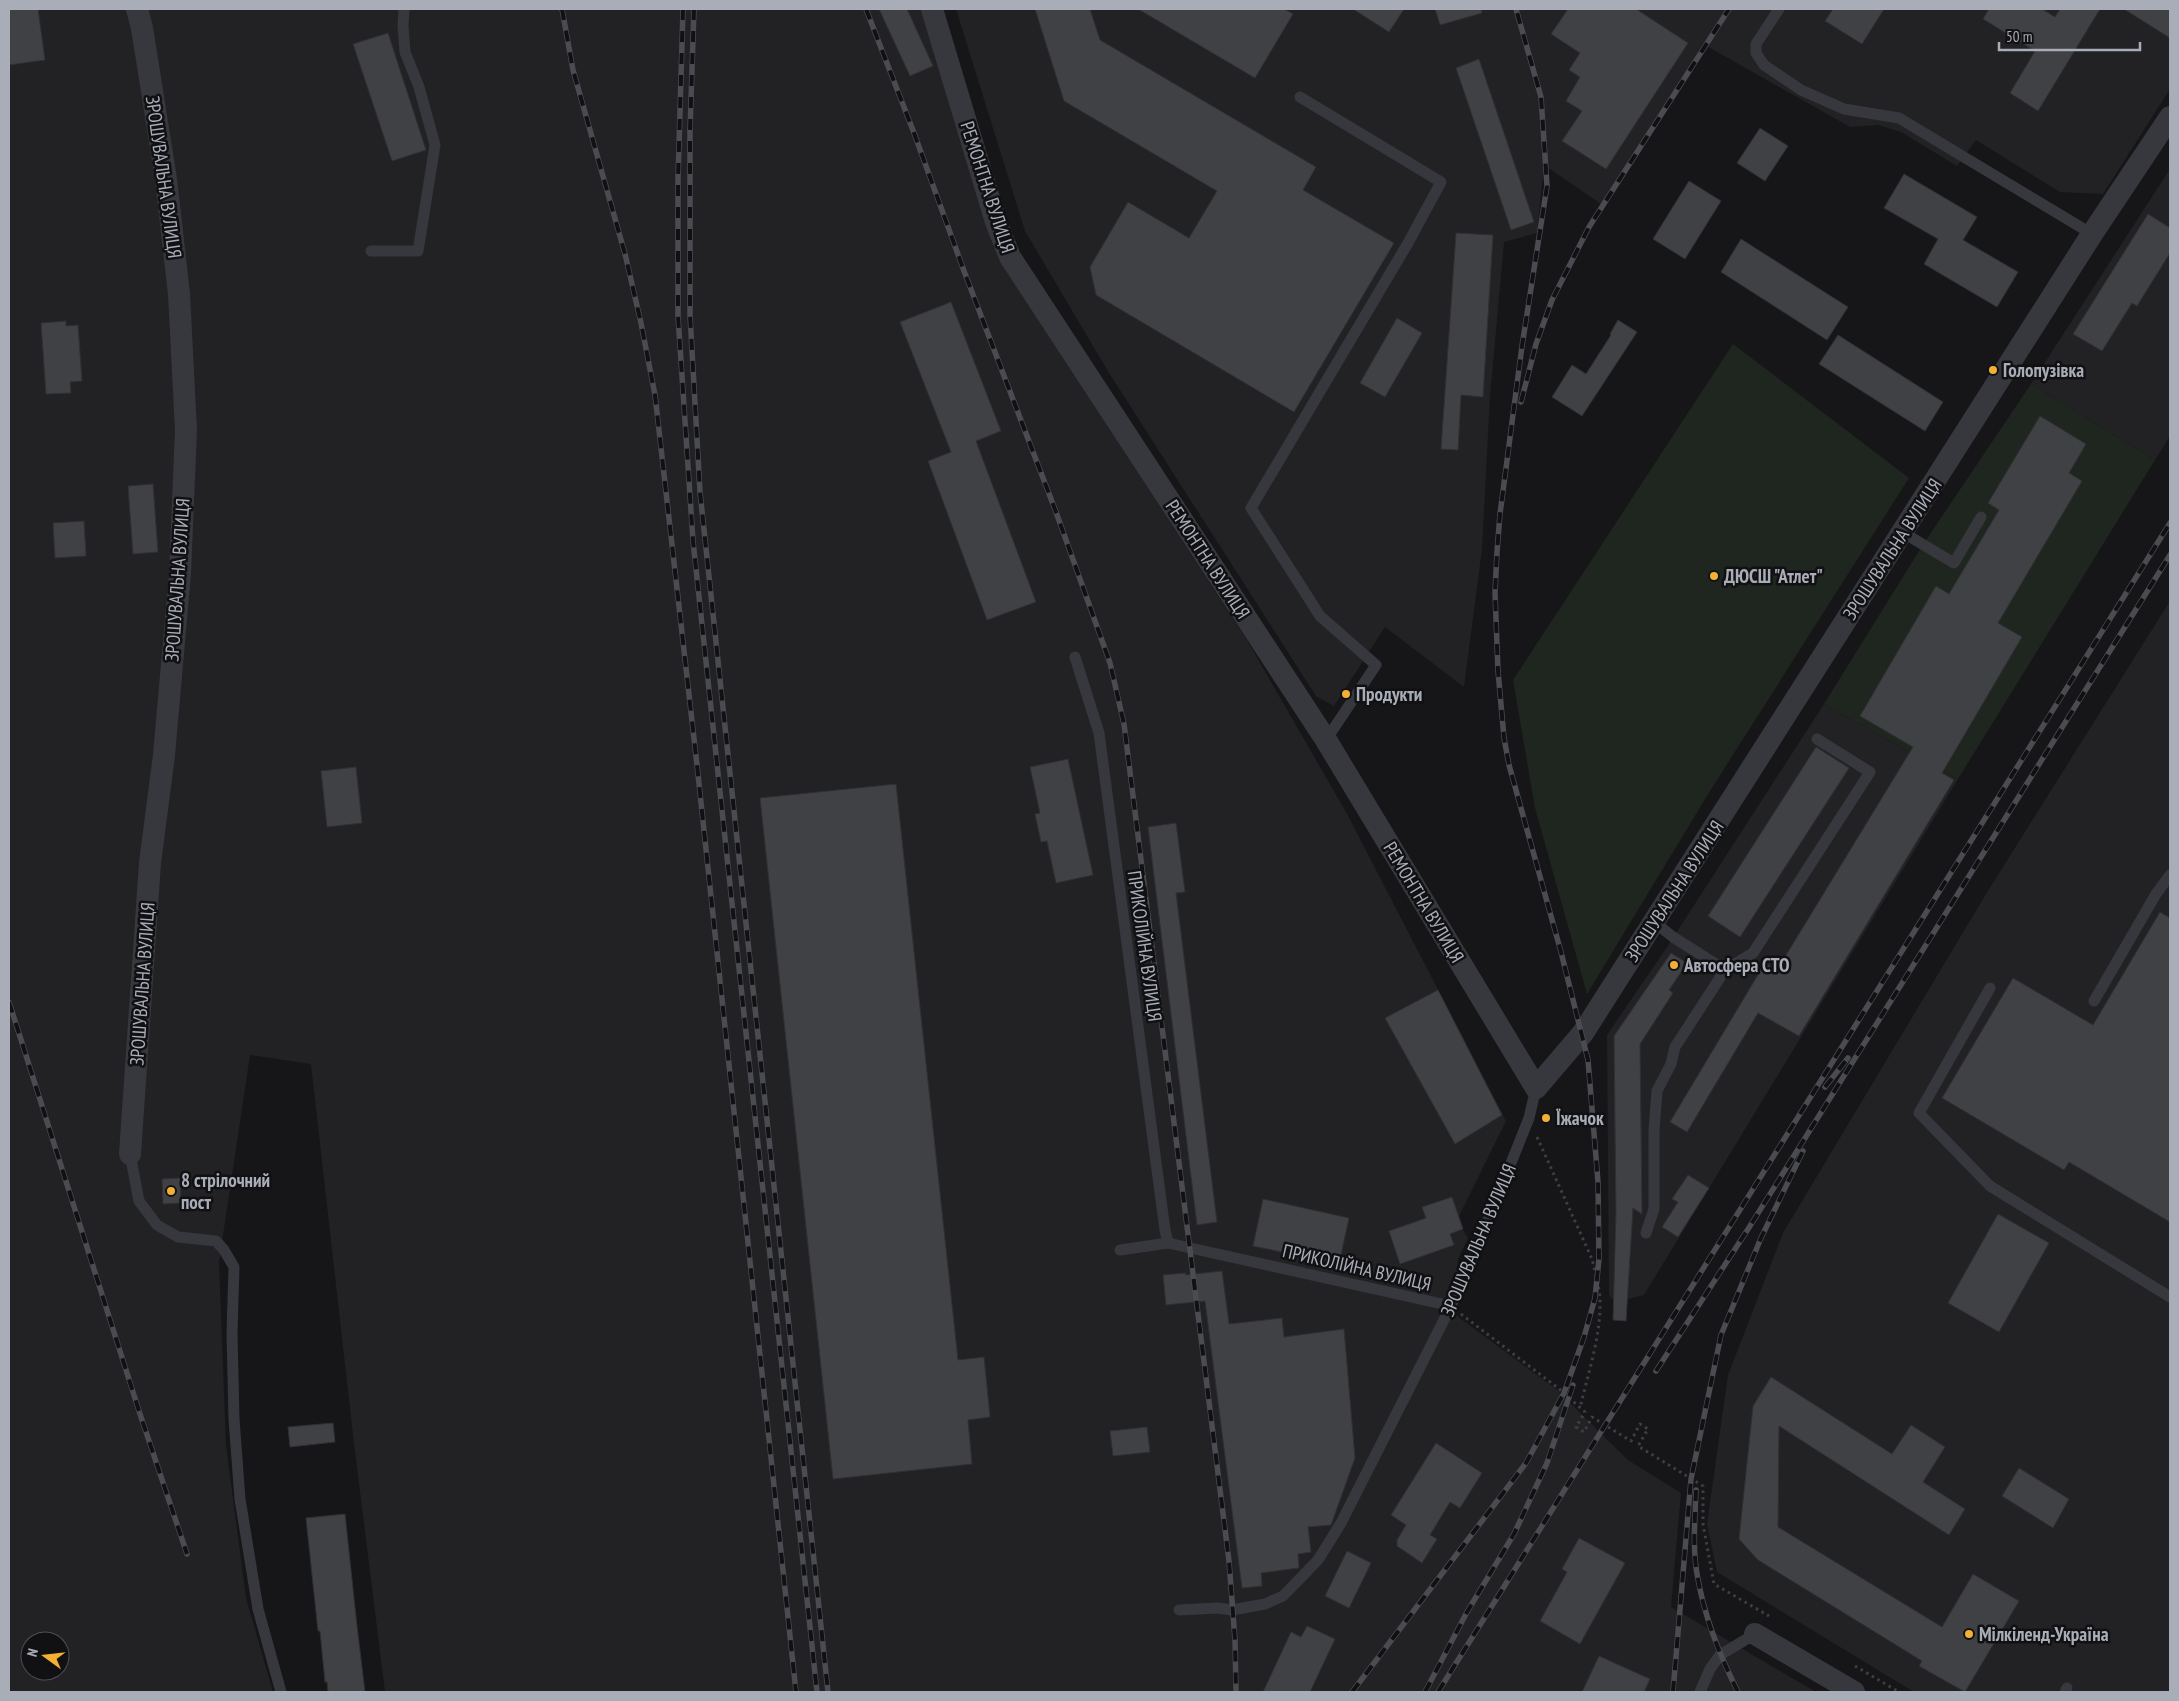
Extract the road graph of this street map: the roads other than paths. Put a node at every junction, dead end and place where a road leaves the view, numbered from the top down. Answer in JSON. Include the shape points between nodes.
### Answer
{"nodes":[{"id":1,"x":136,"y":9,"type":"edge"},
{"id":2,"x":404,"y":9,"type":"edge"},
{"id":3,"x":932,"y":9,"type":"edge"},
{"id":4,"x":1779,"y":9,"type":"edge"},
{"id":5,"x":1300,"y":97,"type":"dead end"},
{"id":6,"x":2170,"y":117,"type":"edge"},
{"id":7,"x":2092,"y":234,"type":"junction"},
{"id":8,"x":372,"y":251,"type":"dead end"},
{"id":9,"x":1981,"y":517,"type":"dead end"},
{"id":10,"x":1902,"y":532,"type":"junction"},
{"id":11,"x":1075,"y":657,"type":"dead end"},
{"id":12,"x":1817,"y":739,"type":"dead end"},
{"id":13,"x":1326,"y":740,"type":"junction"},
{"id":14,"x":2170,"y":876,"type":"edge"},
{"id":15,"x":1654,"y":922,"type":"junction"},
{"id":16,"x":1725,"y":970,"type":"junction"},
{"id":17,"x":1990,"y":988,"type":"dead end"},
{"id":18,"x":2094,"y":1001,"type":"dead end"},
{"id":19,"x":1536,"y":1088,"type":"junction"},
{"id":20,"x":130,"y":1154,"type":"joint"},
{"id":21,"x":1646,"y":1233,"type":"dead end"},
{"id":22,"x":1168,"y":1243,"type":"junction"},
{"id":23,"x":1120,"y":1250,"type":"dead end"},
{"id":24,"x":2170,"y":1297,"type":"edge"},
{"id":25,"x":1451,"y":1306,"type":"junction"},
{"id":26,"x":1179,"y":1610,"type":"dead end"},
{"id":27,"x":1755,"y":1634,"type":"joint"},
{"id":28,"x":280,"y":1692,"type":"edge"},
{"id":29,"x":1700,"y":1692,"type":"edge"},
{"id":30,"x":1854,"y":1692,"type":"edge"}],
"edges":[{"from":1,"to":20,"type":"street","name":"ЗРОШУВАЛЬНА ВУЛИЦЯ","via":[[142,28],[166,179],[179,294],[186,430],[180,574],[164,755],[150,863]]},
{"from":2,"to":8,"type":"lane","via":[[405,52],[431,128],[435,145],[433,166],[418,251]]},
{"from":3,"to":13,"type":"street","name":"РЕМОНТНА ВУЛИЦЯ","via":[[996,222],[1010,257]]},
{"from":4,"to":7,"type":"lane","via":[[1756,44],[1756,53],[1764,65],[1801,90],[1844,109],[1900,118]]},
{"from":5,"to":13,"type":"lane","via":[[1441,182],[1251,508],[1320,616],[1376,665]]},
{"from":6,"to":7,"type":"street","name":"ЗРОШУВАЛЬНА ВУЛИЦЯ"},
{"from":7,"to":10,"type":"street","name":"ЗРОШУВАЛЬНА ВУЛИЦЯ"},
{"from":9,"to":10,"type":"lane","via":[[1954,563]]},
{"from":10,"to":15,"type":"street","name":"ЗРОШУВАЛЬНА ВУЛИЦЯ"},
{"from":11,"to":22,"type":"lane","name":"ПРИКОЛІЙНА ВУЛИЦЯ","via":[[1099,733]]},
{"from":12,"to":16,"type":"lane","via":[[1870,772],[1753,953]]},
{"from":13,"to":19,"type":"street","name":"РЕМОНТНА ВУЛИЦЯ"},
{"from":14,"to":18,"type":"lane","via":[[2156,894]]},
{"from":15,"to":16,"type":"lane"},
{"from":15,"to":19,"type":"street","name":"ЗРОШУВАЛЬНА ВУЛИЦЯ","via":[[1583,1034]]},
{"from":16,"to":21,"type":"lane","via":[[1675,1047],[1671,1064],[1657,1091],[1654,1209]]},
{"from":17,"to":24,"type":"lane","via":[[1919,1113],[1990,1186]]},
{"from":19,"to":25,"type":"lane","name":"ЗРОШУВАЛЬНА ВУЛИЦЯ","via":[[1529,1118]]},
{"from":20,"to":28,"type":"lane","via":[[139,1200],[157,1225],[178,1237],[216,1241],[234,1267],[234,1419],[240,1499],[258,1609]]},
{"from":22,"to":23,"type":"lane","name":"ПРИКОЛІЙНА ВУЛИЦЯ"},
{"from":22,"to":25,"type":"lane","name":"ПРИКОЛІЙНА ВУЛИЦЯ"},
{"from":25,"to":26,"type":"lane","name":"ЗРОШУВАЛЬНА ВУЛИЦЯ","via":[[1341,1524],[1318,1560],[1283,1596],[1265,1604],[1232,1610]]},
{"from":27,"to":29,"type":"lane","via":[[1720,1655],[1710,1668]]},
{"from":27,"to":30,"type":"street"}]}
